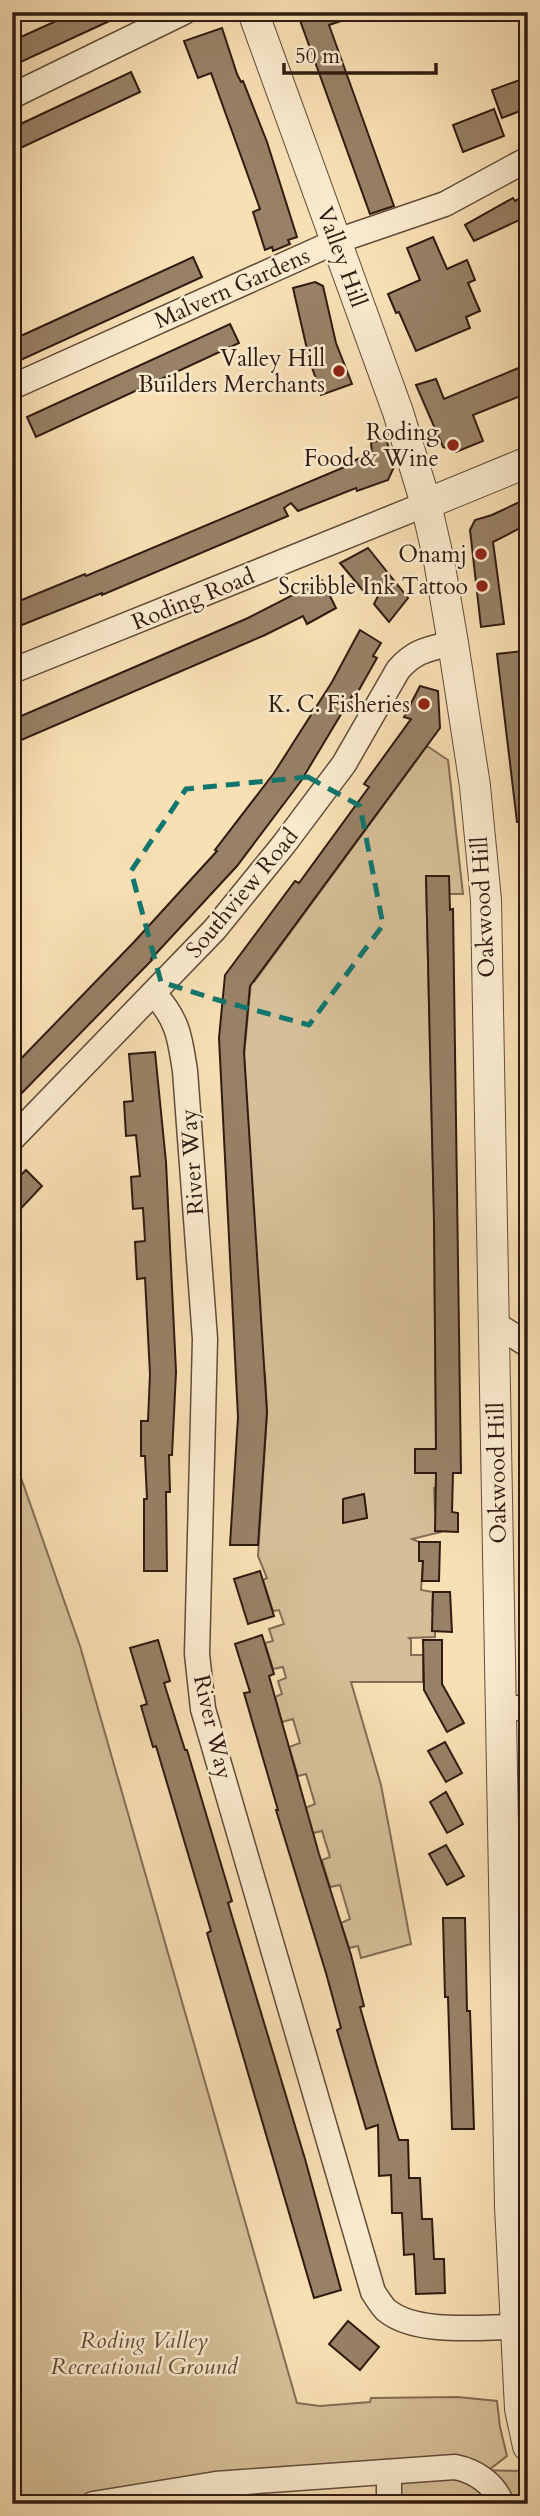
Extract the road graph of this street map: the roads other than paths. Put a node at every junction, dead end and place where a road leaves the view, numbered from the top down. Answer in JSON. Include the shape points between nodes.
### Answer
{"nodes":[{"id":1,"x":184,"y":12,"type":"edge"},
{"id":2,"x":253,"y":12,"type":"edge"},
{"id":3,"x":12,"y":96,"type":"edge"},
{"id":4,"x":528,"y":159,"type":"edge"},
{"id":5,"x":337,"y":241,"type":"junction"},
{"id":6,"x":12,"y":387,"type":"edge"},
{"id":7,"x":528,"y":462,"type":"edge"},
{"id":8,"x":426,"y":504,"type":"junction"},
{"id":9,"x":453,"y":643,"type":"junction"},
{"id":10,"x":12,"y":671,"type":"edge"},
{"id":11,"x":154,"y":994,"type":"junction"},
{"id":12,"x":12,"y":1139,"type":"edge"},
{"id":13,"x":494,"y":1323,"type":"junction"},
{"id":14,"x":528,"y":1345,"type":"edge"},
{"id":15,"x":515,"y":1708,"type":"edge"},
{"id":16,"x":518,"y":2093,"type":"edge"},
{"id":17,"x":516,"y":2327,"type":"junction"},
{"id":18,"x":528,"y":2446,"type":"edge"},
{"id":19,"x":389,"y":2472,"type":"junction"},
{"id":20,"x":104,"y":2503,"type":"edge"},
{"id":21,"x":389,"y":2504,"type":"edge"},
{"id":22,"x":502,"y":2504,"type":"edge"}],
"edges":[{"from":1,"to":3,"type":"street"},
{"from":2,"to":5,"type":"street","name":"Valley Hill"},
{"from":4,"to":5,"type":"street","name":"Malvern Gardens","via":[[445,204]]},
{"from":5,"to":6,"type":"street","name":"Malvern Gardens"},
{"from":5,"to":8,"type":"street","name":"Valley Hill"},
{"from":7,"to":8,"type":"street","name":"Roding Road"},
{"from":8,"to":9,"type":"street","name":"Oakwood Hill"},
{"from":8,"to":10,"type":"street","name":"Roding Road"},
{"from":9,"to":11,"type":"street","name":"Southview Road","via":[[408,658],[344,764],[285,845]]},
{"from":9,"to":13,"type":"street","name":"Oakwood Hill","via":[[475,786],[486,900]]},
{"from":11,"to":12,"type":"street","name":"Southview Road"},
{"from":11,"to":17,"type":"street","name":"River Way","via":[[175,1021],[181,1042],[204,1326],[197,1654],[203,1709],[373,2292],[385,2309],[414,2323]]},
{"from":13,"to":14,"type":"street"},
{"from":13,"to":15,"type":"street","name":"Oakwood Hill"},
{"from":15,"to":16,"type":"street","name":"Oakwood Hill"},
{"from":16,"to":17,"type":"street","name":"Oakwood Hill","via":[[511,2219]]},
{"from":17,"to":18,"type":"street","name":"Oakwood Hill","via":[[520,2409]]},
{"from":19,"to":20,"type":"street","via":[[216,2484]]},
{"from":19,"to":21,"type":"street"},
{"from":19,"to":22,"type":"street","via":[[472,2470]]}]}
